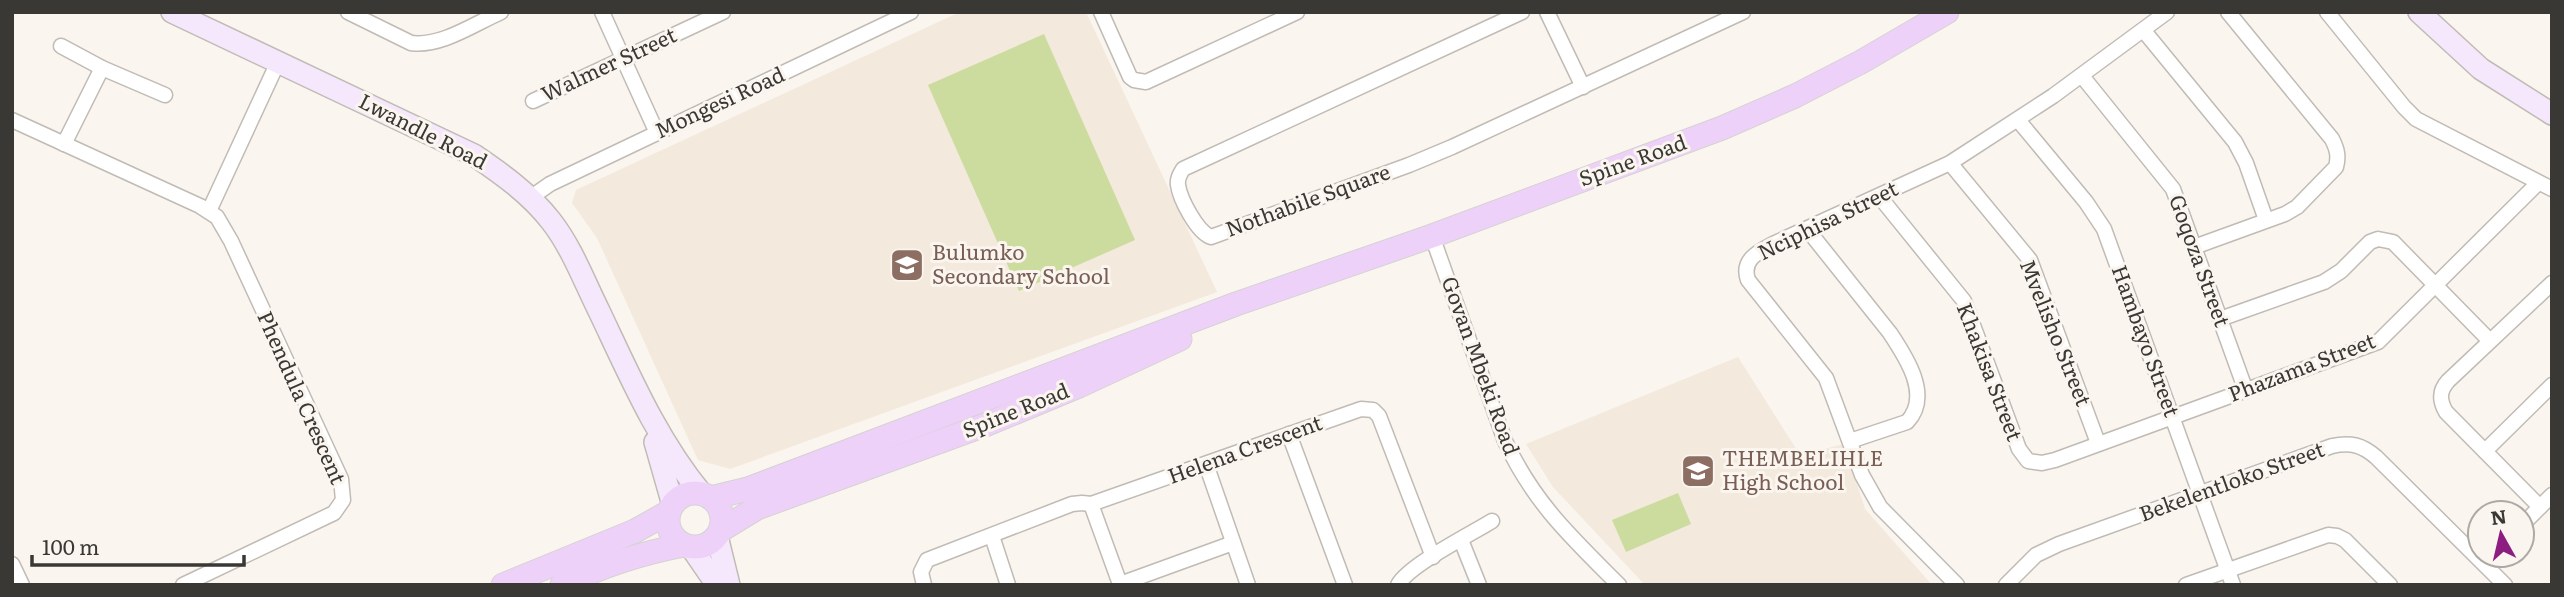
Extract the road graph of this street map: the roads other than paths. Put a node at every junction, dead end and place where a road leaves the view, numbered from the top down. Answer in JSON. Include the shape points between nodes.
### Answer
{"nodes":[{"id":1,"x":172,"y":12,"type":"edge"},
{"id":2,"x":348,"y":12,"type":"edge"},
{"id":3,"x":501,"y":12,"type":"edge"},
{"id":4,"x":602,"y":12,"type":"edge"},
{"id":5,"x":723,"y":12,"type":"edge"},
{"id":6,"x":911,"y":12,"type":"edge"},
{"id":7,"x":1101,"y":12,"type":"edge"},
{"id":8,"x":1297,"y":12,"type":"edge"},
{"id":9,"x":1522,"y":12,"type":"edge"},
{"id":10,"x":1547,"y":12,"type":"edge"},
{"id":11,"x":1743,"y":12,"type":"edge"},
{"id":12,"x":1947,"y":12,"type":"edge"},
{"id":13,"x":2167,"y":12,"type":"edge"},
{"id":14,"x":2228,"y":12,"type":"edge"},
{"id":15,"x":2327,"y":12,"type":"edge"},
{"id":16,"x":2419,"y":12,"type":"edge"},
{"id":17,"x":2144,"y":31,"type":"junction"},
{"id":18,"x":61,"y":46,"type":"dead end"},
{"id":19,"x":623,"y":59,"type":"junction"},
{"id":20,"x":278,"y":62,"type":"junction"},
{"id":21,"x":102,"y":68,"type":"junction"},
{"id":22,"x":2082,"y":76,"type":"junction"},
{"id":23,"x":1583,"y":87,"type":"junction"},
{"id":24,"x":165,"y":95,"type":"dead end"},
{"id":25,"x":533,"y":101,"type":"dead end"},
{"id":26,"x":2552,"y":114,"type":"edge"},
{"id":27,"x":12,"y":120,"type":"edge"},
{"id":28,"x":2018,"y":120,"type":"junction"},
{"id":29,"x":657,"y":133,"type":"junction"},
{"id":30,"x":64,"y":144,"type":"junction"},
{"id":31,"x":1950,"y":163,"type":"junction"},
{"id":32,"x":2545,"y":186,"type":"edge"},
{"id":33,"x":1879,"y":196,"type":"junction"},
{"id":34,"x":530,"y":198,"type":"junction"},
{"id":35,"x":209,"y":211,"type":"junction"},
{"id":36,"x":2266,"y":220,"type":"junction"},
{"id":37,"x":1807,"y":229,"type":"junction"},
{"id":38,"x":1432,"y":236,"type":"junction"},
{"id":39,"x":2194,"y":247,"type":"junction"},
{"id":40,"x":1307,"y":281,"type":"junction"},
{"id":41,"x":2552,"y":283,"type":"edge"},
{"id":42,"x":2435,"y":285,"type":"junction"},
{"id":43,"x":2220,"y":319,"type":"junction"},
{"id":44,"x":2489,"y":340,"type":"junction"},
{"id":45,"x":2552,"y":385,"type":"edge"},
{"id":46,"x":2246,"y":391,"type":"junction"},
{"id":47,"x":643,"y":403,"type":"junction"},
{"id":48,"x":2174,"y":417,"type":"junction"},
{"id":49,"x":1289,"y":434,"type":"junction"},
{"id":50,"x":1850,"y":441,"type":"junction"},
{"id":51,"x":2098,"y":443,"type":"junction"},
{"id":52,"x":2485,"y":451,"type":"junction"},
{"id":53,"x":1206,"y":464,"type":"junction"},
{"id":54,"x":2200,"y":493,"type":"junction"},
{"id":55,"x":2552,"y":495,"type":"edge"},
{"id":56,"x":706,"y":496,"type":"junction"},
{"id":57,"x":1091,"y":504,"type":"junction"},
{"id":58,"x":2540,"y":507,"type":"junction"},
{"id":59,"x":671,"y":508,"type":"junction"},
{"id":60,"x":2536,"y":511,"type":"edge"},
{"id":61,"x":1492,"y":520,"type":"dead end"},
{"id":62,"x":719,"y":533,"type":"junction"},
{"id":63,"x":992,"y":536,"type":"junction"},
{"id":64,"x":2466,"y":539,"type":"edge"},
{"id":65,"x":1461,"y":540,"type":"junction"},
{"id":66,"x":1233,"y":543,"type":"junction"},
{"id":67,"x":688,"y":546,"type":"junction"},
{"id":68,"x":1433,"y":557,"type":"junction"},
{"id":69,"x":12,"y":564,"type":"edge"},
{"id":70,"x":2495,"y":569,"type":"edge"},
{"id":71,"x":2227,"y":570,"type":"junction"},
{"id":72,"x":1154,"y":579,"type":"edge"},
{"id":73,"x":1119,"y":584,"type":"edge"},
{"id":74,"x":22,"y":585,"type":"edge"},
{"id":75,"x":183,"y":585,"type":"edge"},
{"id":76,"x":503,"y":585,"type":"edge"},
{"id":77,"x":562,"y":585,"type":"edge"},
{"id":78,"x":717,"y":585,"type":"edge"},
{"id":79,"x":729,"y":585,"type":"edge"},
{"id":80,"x":924,"y":585,"type":"edge"},
{"id":81,"x":1008,"y":585,"type":"edge"},
{"id":82,"x":1248,"y":585,"type":"edge"},
{"id":83,"x":1345,"y":585,"type":"edge"},
{"id":84,"x":1398,"y":585,"type":"edge"},
{"id":85,"x":1479,"y":585,"type":"edge"},
{"id":86,"x":1619,"y":585,"type":"edge"},
{"id":87,"x":1957,"y":585,"type":"edge"},
{"id":88,"x":2006,"y":585,"type":"edge"},
{"id":89,"x":2186,"y":585,"type":"edge"},
{"id":90,"x":2232,"y":585,"type":"edge"},
{"id":91,"x":2390,"y":585,"type":"edge"},
{"id":92,"x":2505,"y":585,"type":"edge"}],
"edges":[{"from":1,"to":20,"type":"street","name":"Lwandle Road"},
{"from":2,"to":3,"type":"street","via":[[419,44]]},
{"from":4,"to":19,"type":"street"},
{"from":5,"to":19,"type":"street","name":"Walmer Street"},
{"from":6,"to":29,"type":"street","name":"Mongesi Road"},
{"from":7,"to":8,"type":"street","via":[[1130,77],[1146,82]]},
{"from":9,"to":23,"type":"street","name":"Nothabile Square","via":[[1183,169],[1178,185],[1196,226],[1211,237],[1409,165]]},
{"from":10,"to":23,"type":"street"},
{"from":11,"to":23,"type":"street","name":"Nothabile Square"},
{"from":12,"to":38,"type":"main road","name":"Spine Road","via":[[1861,62],[1734,123]]},
{"from":13,"to":17,"type":"street","name":"Nciphisa Street"},
{"from":14,"to":36,"type":"street","via":[[2332,139],[2338,153],[2336,167],[2297,207]]},
{"from":15,"to":32,"type":"street","via":[[2416,119]]},
{"from":16,"to":26,"type":"street","via":[[2481,69]]},
{"from":17,"to":22,"type":"street","name":"Nciphisa Street"},
{"from":17,"to":36,"type":"street","via":[[2235,142]]},
{"from":18,"to":21,"type":"street"},
{"from":19,"to":25,"type":"street","name":"Walmer Street"},
{"from":19,"to":29,"type":"street"},
{"from":20,"to":34,"type":"street","name":"Lwandle Road","via":[[474,155]]},
{"from":20,"to":35,"type":"street"},
{"from":21,"to":24,"type":"street"},
{"from":21,"to":30,"type":"street"},
{"from":22,"to":28,"type":"street","name":"Nciphisa Street"},
{"from":22,"to":39,"type":"street","name":"Goqoza Street","via":[[2169,181]]},
{"from":27,"to":30,"type":"street","name":"Phendula Crescent"},
{"from":28,"to":31,"type":"street","name":"Nciphisa Street"},
{"from":28,"to":48,"type":"street","name":"Hambayo Street","via":[[2104,229]]},
{"from":29,"to":34,"type":"street","name":"Mongesi Road"},
{"from":30,"to":35,"type":"street","name":"Phendula Crescent"},
{"from":31,"to":33,"type":"street","name":"Nciphisa Street"},
{"from":31,"to":51,"type":"street","name":"Mvelisho Street","via":[[2030,260]]},
{"from":32,"to":42,"type":"street","name":"Phazama Street"},
{"from":33,"to":37,"type":"street","name":"Nciphisa Street"},
{"from":33,"to":51,"type":"street","name":"Khakisa Street","via":[[1964,301],[2013,436],[2028,461],[2055,460]]},
{"from":34,"to":47,"type":"street","name":"Lwandle Road","via":[[567,246]]},
{"from":35,"to":75,"type":"street","name":"Phendula Crescent","via":[[231,241],[341,479],[343,500],[321,521]]},
{"from":36,"to":39,"type":"street"},
{"from":37,"to":50,"type":"street","name":"Nciphisa Street","via":[[1757,253],[1748,263],[1746,275],[1826,378]]},
{"from":37,"to":50,"type":"street","via":[[1891,333],[1916,386],[1917,406],[1907,422]]},
{"from":38,"to":40,"type":"main road","name":"Spine Road"},
{"from":38,"to":86,"type":"street","name":"Govan Mbeki Road","via":[[1516,463],[1546,510]]},
{"from":39,"to":43,"type":"street","name":"Goqoza Street"},
{"from":40,"to":56,"type":"main road","name":"Spine Road","via":[[748,489]]},
{"from":40,"to":62,"type":"main road","name":"Spine Road","via":[[985,425],[757,508]]},
{"from":41,"to":44,"type":"street"},
{"from":42,"to":43,"type":"street","via":[[2393,242],[2378,239],[2323,282]]},
{"from":42,"to":44,"type":"street"},
{"from":42,"to":46,"type":"street","name":"Phazama Street","via":[[2378,342]]},
{"from":43,"to":46,"type":"street","name":"Goqoza Street"},
{"from":44,"to":52,"type":"street","via":[[2443,387],[2440,397],[2446,411]]},
{"from":45,"to":52,"type":"street"},
{"from":46,"to":48,"type":"street","name":"Phazama Street"},
{"from":47,"to":56,"type":"street","name":"Lwandle Road","via":[[677,463]]},
{"from":47,"to":59,"type":"street","name":"Lwandle Road"},
{"from":48,"to":51,"type":"street","name":"Khakisa Street"},
{"from":48,"to":54,"type":"street","name":"Hambayo Street"},
{"from":49,"to":53,"type":"street","name":"Helena Crescent"},
{"from":49,"to":68,"type":"street","name":"Helena Crescent","via":[[1361,409],[1379,416]]},
{"from":49,"to":83,"type":"street"},
{"from":50,"to":87,"type":"street","name":"Nciphisa Street","via":[[1880,507]]},
{"from":52,"to":58,"type":"street"},
{"from":53,"to":57,"type":"street","name":"Helena Crescent"},
{"from":53,"to":66,"type":"street"},
{"from":54,"to":64,"type":"street","name":"Bekelentloko Street","via":[[2332,446],[2360,445]]},
{"from":54,"to":71,"type":"street","name":"Hambayo Street"},
{"from":54,"to":88,"type":"street","name":"Bekelentloko Street","via":[[2047,549]]},
{"from":55,"to":58,"type":"street"},
{"from":56,"to":59,"type":"main road","name":"Spine Road","via":[[685,495]]},
{"from":56,"to":62,"type":"main road","via":[[722,512]]},
{"from":57,"to":63,"type":"street","name":"Helena Crescent","via":[[1072,504]]},
{"from":57,"to":73,"type":"street"},
{"from":58,"to":60,"type":"street"},
{"from":59,"to":67,"type":"main road","via":[[670,531]]},
{"from":59,"to":76,"type":"main road","name":"Spine Road","via":[[635,531]]},
{"from":61,"to":65,"type":"street"},
{"from":62,"to":67,"type":"main road","name":"Spine Road","via":[[706,545]]},
{"from":62,"to":79,"type":"street"},
{"from":63,"to":80,"type":"street","name":"Helena Crescent","via":[[927,560],[921,572]]},
{"from":63,"to":81,"type":"street"},
{"from":65,"to":68,"type":"street"},
{"from":65,"to":85,"type":"street"},
{"from":66,"to":72,"type":"street"},
{"from":66,"to":82,"type":"street"},
{"from":67,"to":77,"type":"main road","name":"Spine Road","via":[[645,552]]},
{"from":67,"to":78,"type":"street"},
{"from":68,"to":84,"type":"street","via":[[1401,578]]},
{"from":69,"to":74,"type":"street"},
{"from":70,"to":92,"type":"street","name":"Bekelentloko Street"},
{"from":71,"to":89,"type":"street"},
{"from":71,"to":90,"type":"street","name":"Hambayo Street"},
{"from":71,"to":91,"type":"street","via":[[2318,538],[2337,536]]},
{"from":72,"to":73,"type":"street"}]}
